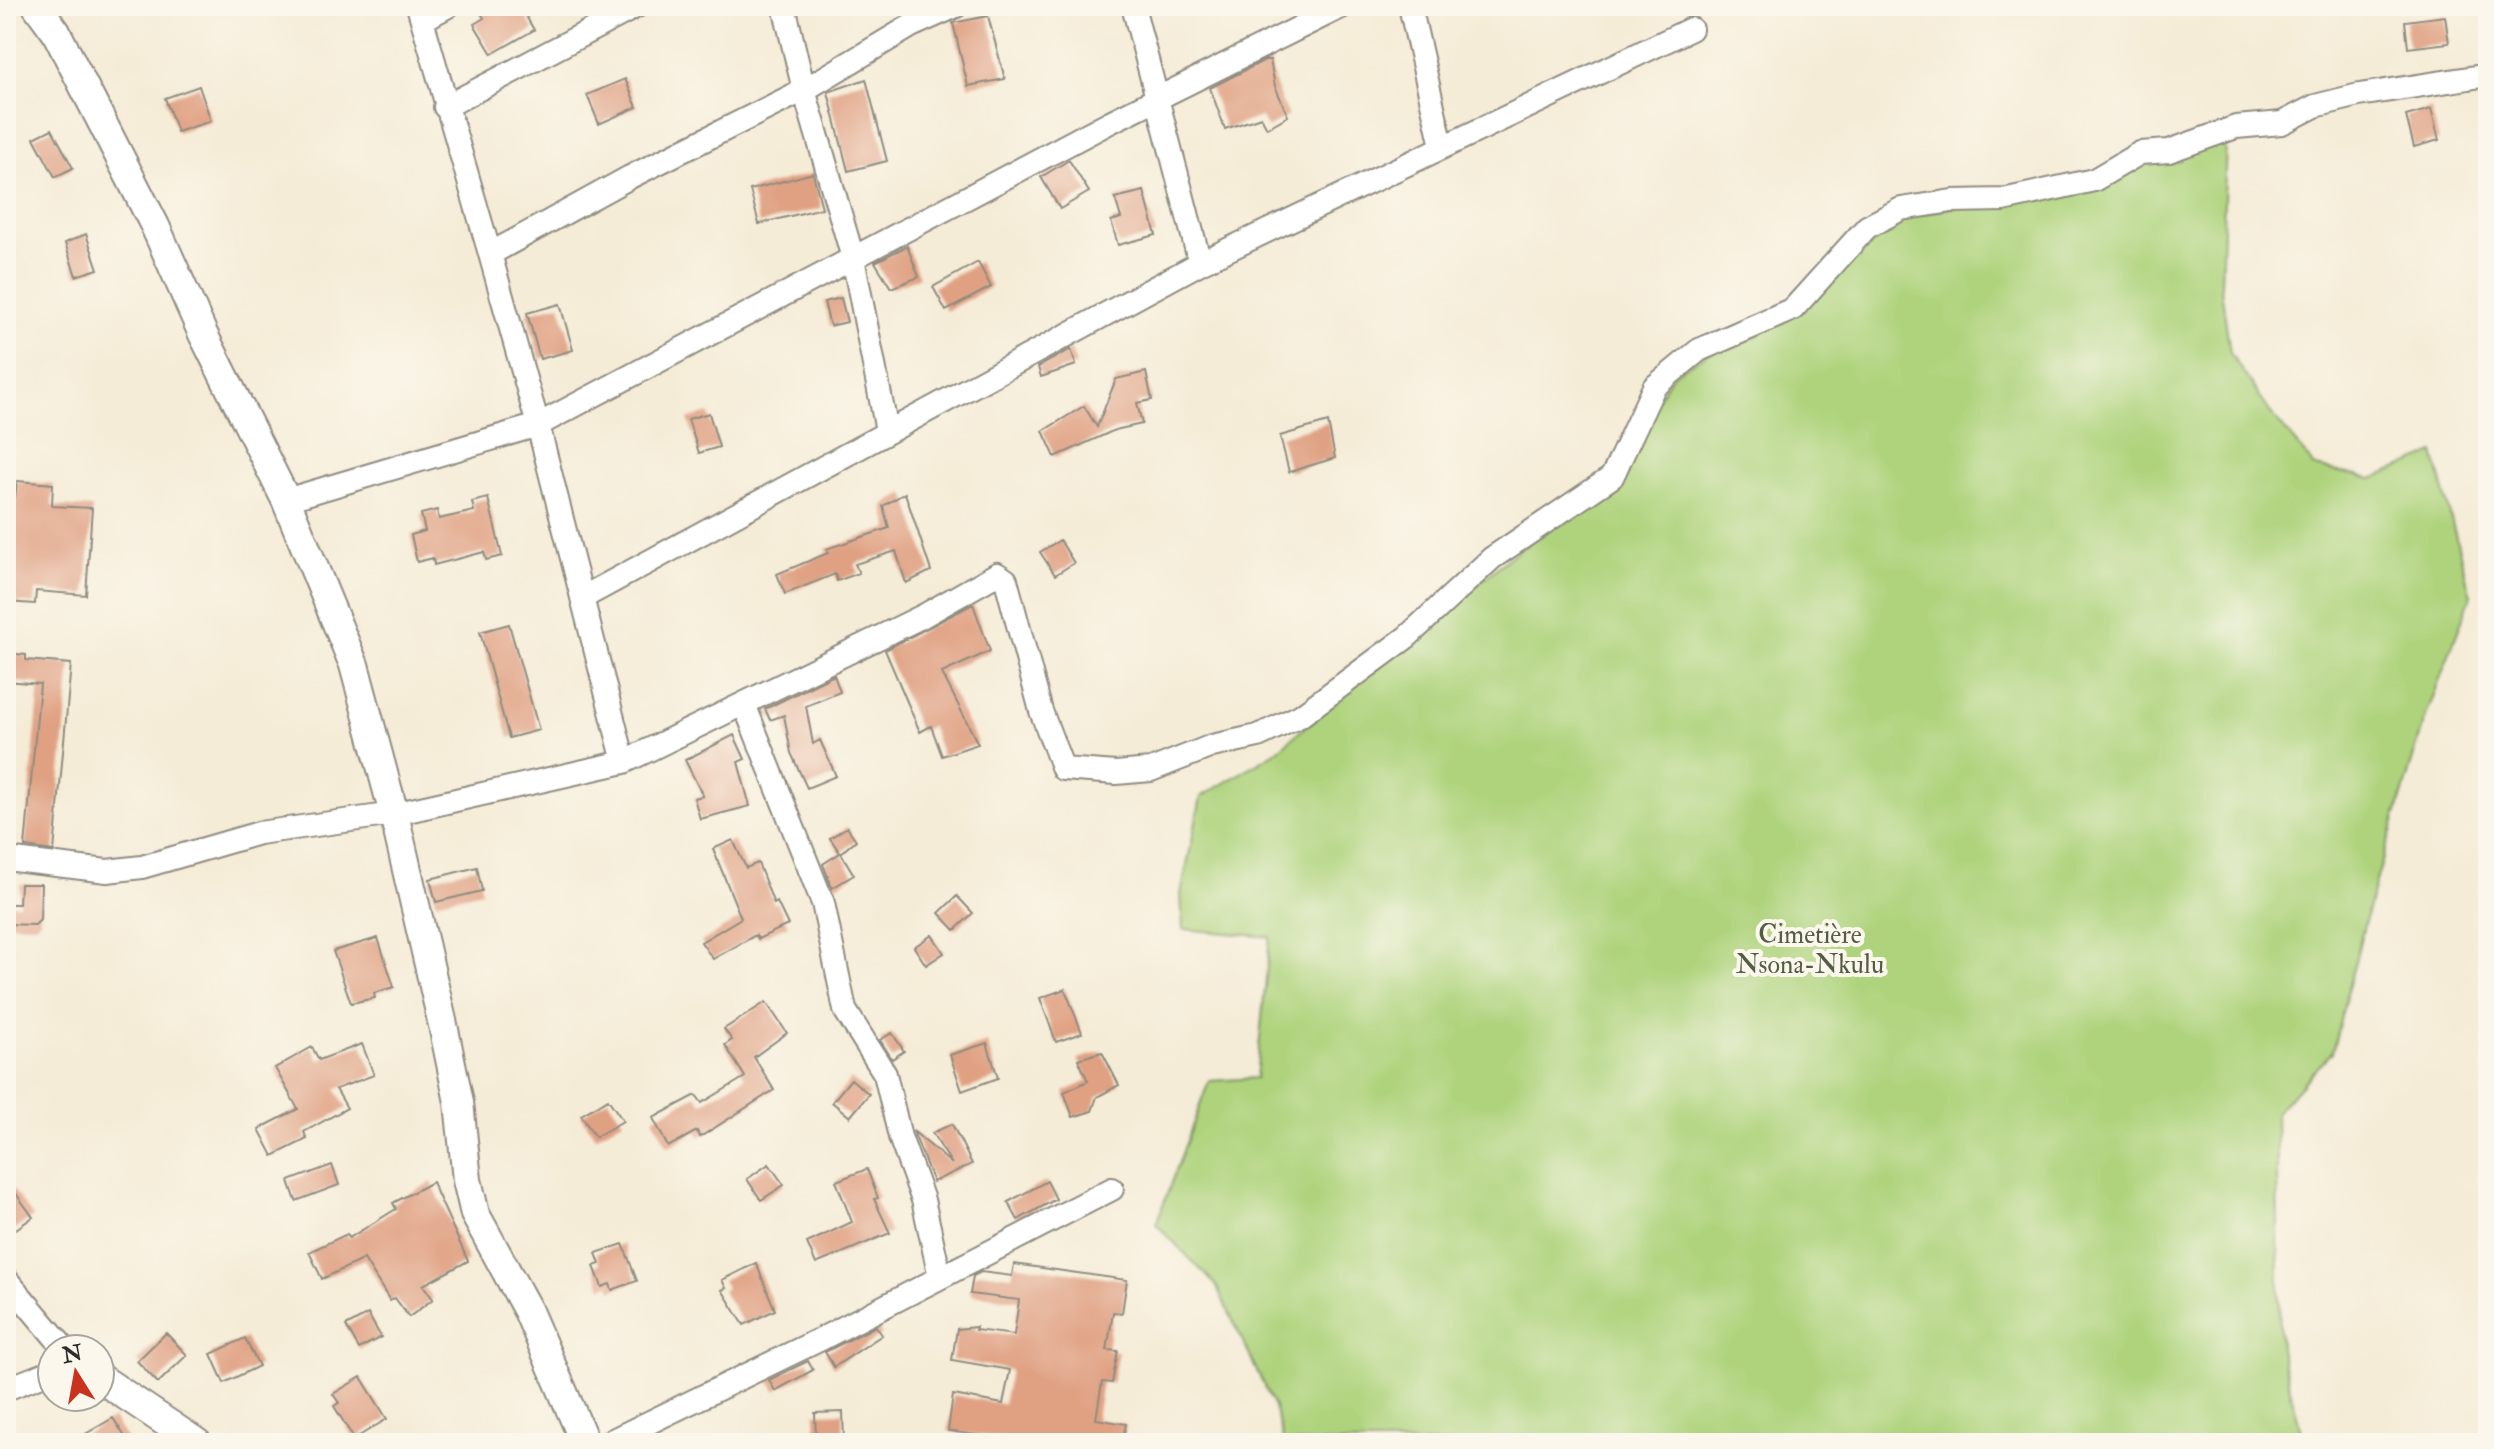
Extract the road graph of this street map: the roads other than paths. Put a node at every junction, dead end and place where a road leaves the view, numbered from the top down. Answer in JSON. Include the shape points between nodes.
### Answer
{"nodes":[{"id":1,"x":37,"y":6,"type":"edge"},
{"id":2,"x":448,"y":6,"type":"edge"},
{"id":3,"x":637,"y":6,"type":"edge"},
{"id":4,"x":784,"y":6,"type":"edge"},
{"id":5,"x":956,"y":6,"type":"edge"},
{"id":6,"x":1133,"y":6,"type":"edge"},
{"id":7,"x":1343,"y":6,"type":"edge"},
{"id":8,"x":1410,"y":6,"type":"edge"},
{"id":9,"x":421,"y":12,"type":"edge"},
{"id":10,"x":1691,"y":29,"type":"dead end"},
{"id":11,"x":2488,"y":75,"type":"edge"},
{"id":12,"x":804,"y":90,"type":"junction"},
{"id":13,"x":1157,"y":98,"type":"junction"},
{"id":14,"x":445,"y":107,"type":"junction"},
{"id":15,"x":1442,"y":146,"type":"junction"},
{"id":16,"x":490,"y":254,"type":"junction"},
{"id":17,"x":853,"y":258,"type":"junction"},
{"id":18,"x":1200,"y":263,"type":"junction"},
{"id":19,"x":538,"y":425,"type":"junction"},
{"id":20,"x":887,"y":431,"type":"junction"},
{"id":21,"x":286,"y":500,"type":"junction"},
{"id":22,"x":582,"y":598,"type":"junction"},
{"id":23,"x":744,"y":704,"type":"junction"},
{"id":24,"x":624,"y":762,"type":"junction"},
{"id":25,"x":394,"y":814,"type":"junction"},
{"id":26,"x":6,"y":859,"type":"edge"},
{"id":27,"x":1112,"y":1189,"type":"dead end"},
{"id":28,"x":940,"y":1277,"type":"junction"},
{"id":29,"x":6,"y":1279,"type":"edge"},
{"id":30,"x":52,"y":1333,"type":"edge"},
{"id":31,"x":36,"y":1377,"type":"edge"},
{"id":32,"x":6,"y":1389,"type":"edge"},
{"id":33,"x":116,"y":1389,"type":"edge"},
{"id":34,"x":197,"y":1443,"type":"edge"},
{"id":35,"x":585,"y":1443,"type":"edge"},
{"id":36,"x":607,"y":1443,"type":"edge"}],
"edges":[{"from":1,"to":21,"type":"street","via":[[116,148]]},
{"from":2,"to":9,"type":"street"},
{"from":3,"to":14,"type":"street"},
{"from":4,"to":12,"type":"street"},
{"from":5,"to":12,"type":"street","via":[[860,54]]},
{"from":6,"to":13,"type":"street"},
{"from":7,"to":13,"type":"street"},
{"from":8,"to":15,"type":"street"},
{"from":9,"to":14,"type":"street"},
{"from":10,"to":15,"type":"street"},
{"from":11,"to":23,"type":"street","via":[[2315,106],[2282,123],[2236,127],[2169,151],[2140,153],[2100,177],[2033,195],[1926,204],[1880,218],[1793,309],[1699,350],[1654,387],[1612,477],[1492,558],[1407,637],[1330,695],[1258,736],[1212,746],[1151,770],[1063,769],[1041,711],[1006,580],[997,574]]},
{"from":12,"to":16,"type":"street"},
{"from":12,"to":17,"type":"street"},
{"from":13,"to":17,"type":"street"},
{"from":13,"to":18,"type":"street"},
{"from":14,"to":16,"type":"street"},
{"from":15,"to":18,"type":"street"},
{"from":16,"to":19,"type":"street"},
{"from":17,"to":19,"type":"street"},
{"from":17,"to":20,"type":"street"},
{"from":18,"to":20,"type":"street"},
{"from":19,"to":21,"type":"street"},
{"from":19,"to":22,"type":"street"},
{"from":20,"to":22,"type":"street"},
{"from":21,"to":25,"type":"street","via":[[354,665]]},
{"from":22,"to":24,"type":"street"},
{"from":23,"to":24,"type":"street"},
{"from":23,"to":28,"type":"street","via":[[823,903],[845,1010],[885,1074]]},
{"from":24,"to":25,"type":"street"},
{"from":25,"to":26,"type":"street","via":[[259,833],[107,871]]},
{"from":25,"to":35,"type":"street","via":[[459,1102],[475,1214],[528,1311]]},
{"from":27,"to":28,"type":"street"},
{"from":28,"to":36,"type":"street"},
{"from":29,"to":30,"type":"street"},
{"from":31,"to":32,"type":"street"},
{"from":33,"to":34,"type":"street"}]}
